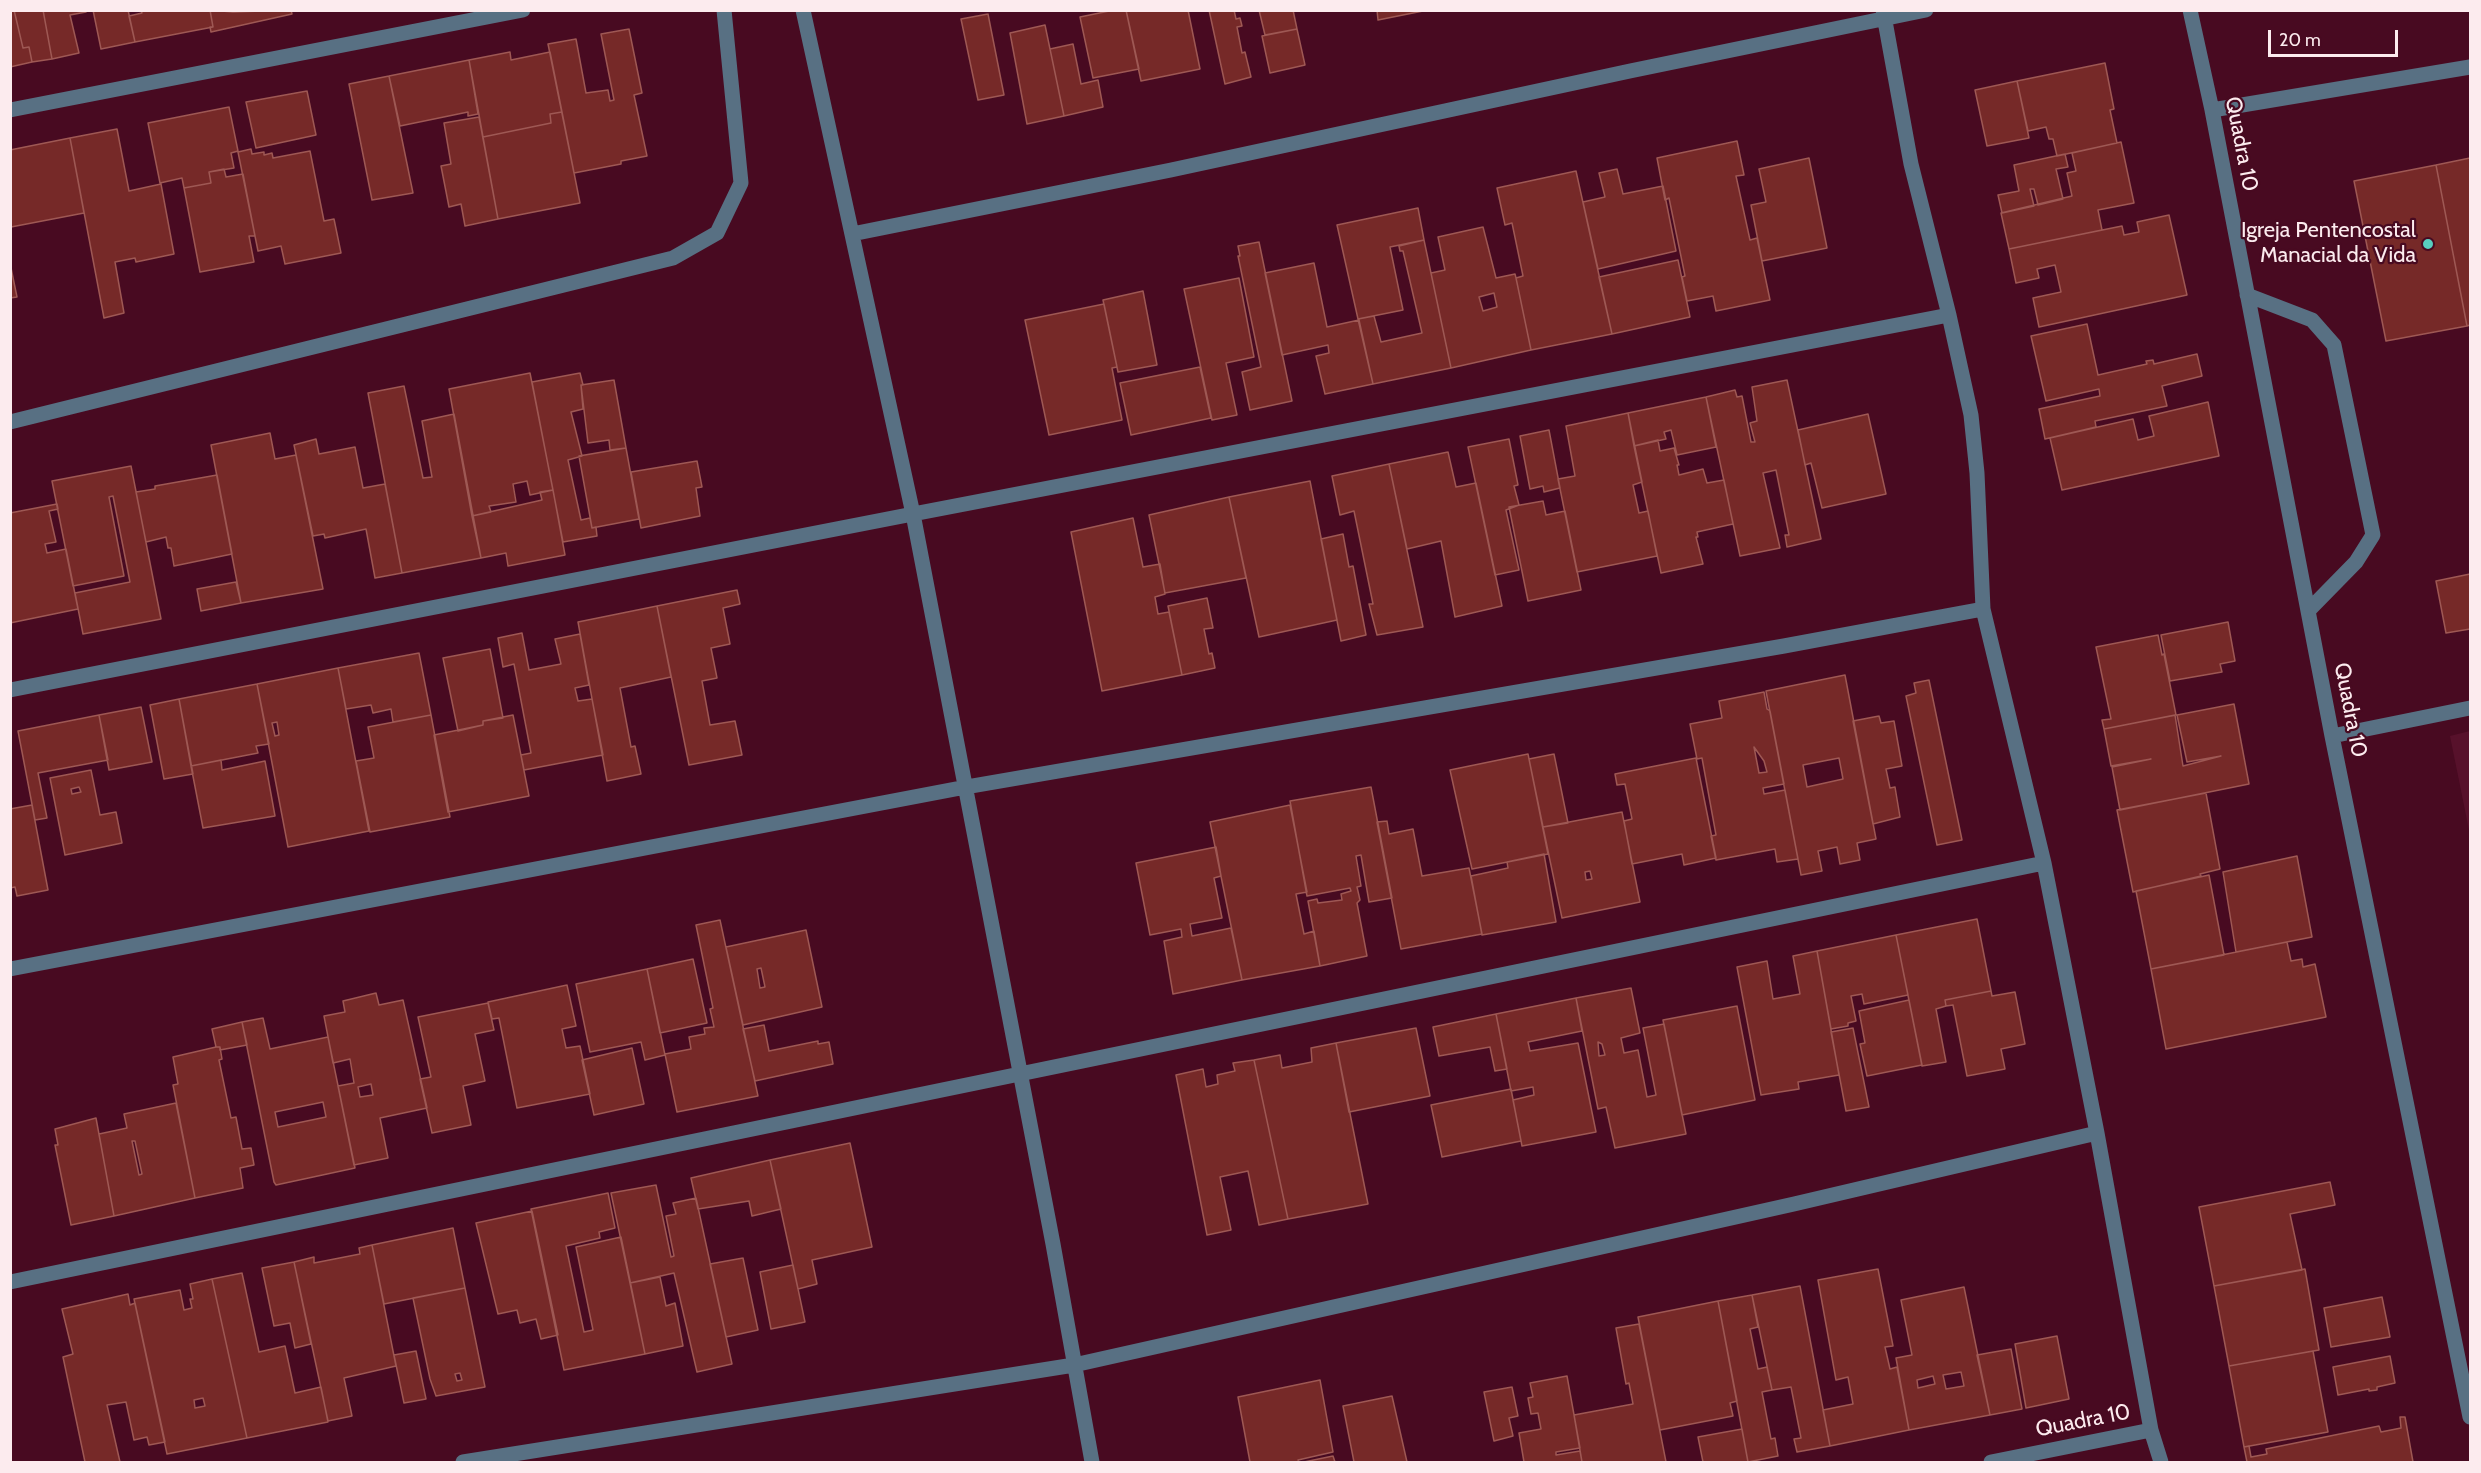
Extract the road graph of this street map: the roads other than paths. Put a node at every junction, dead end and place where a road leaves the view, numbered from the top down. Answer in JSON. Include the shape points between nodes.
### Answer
{"nodes":[{"id":1,"x":523,"y":10,"type":"edge"},
{"id":2,"x":724,"y":10,"type":"edge"},
{"id":3,"x":803,"y":10,"type":"edge"},
{"id":4,"x":1926,"y":10,"type":"edge"},
{"id":5,"x":2190,"y":10,"type":"edge"},
{"id":6,"x":1883,"y":15,"type":"edge"},
{"id":7,"x":2470,"y":67,"type":"edge"},
{"id":8,"x":10,"y":110,"type":"edge"},
{"id":9,"x":2212,"y":110,"type":"junction"},
{"id":10,"x":852,"y":234,"type":"junction"},
{"id":11,"x":2247,"y":295,"type":"junction"},
{"id":12,"x":1949,"y":315,"type":"junction"},
{"id":13,"x":10,"y":422,"type":"edge"},
{"id":14,"x":913,"y":514,"type":"junction"},
{"id":15,"x":1983,"y":609,"type":"junction"},
{"id":16,"x":2308,"y":611,"type":"junction"},
{"id":17,"x":10,"y":690,"type":"edge"},
{"id":18,"x":2470,"y":708,"type":"edge"},
{"id":19,"x":2332,"y":736,"type":"junction"},
{"id":20,"x":966,"y":787,"type":"junction"},
{"id":21,"x":2044,"y":862,"type":"junction"},
{"id":22,"x":10,"y":969,"type":"edge"},
{"id":23,"x":1021,"y":1075,"type":"junction"},
{"id":24,"x":2097,"y":1133,"type":"junction"},
{"id":25,"x":10,"y":1282,"type":"edge"},
{"id":26,"x":1074,"y":1365,"type":"junction"},
{"id":27,"x":2470,"y":1417,"type":"edge"},
{"id":28,"x":2151,"y":1430,"type":"junction"},
{"id":29,"x":463,"y":1462,"type":"edge"},
{"id":30,"x":1092,"y":1462,"type":"edge"},
{"id":31,"x":1991,"y":1462,"type":"edge"},
{"id":32,"x":2161,"y":1462,"type":"edge"}],
"edges":[{"from":1,"to":8,"type":"street"},
{"from":2,"to":13,"type":"street","via":[[741,183],[717,233],[673,258]]},
{"from":3,"to":10,"type":"street"},
{"from":4,"to":6,"type":"street"},
{"from":5,"to":9,"type":"street","name":"Quadra 10"},
{"from":6,"to":10,"type":"street","via":[[1171,170]]},
{"from":6,"to":12,"type":"street","via":[[1911,164]]},
{"from":7,"to":9,"type":"street"},
{"from":9,"to":11,"type":"street","name":"Quadra 10"},
{"from":10,"to":14,"type":"street"},
{"from":11,"to":16,"type":"street","name":"Quadra 10"},
{"from":11,"to":16,"type":"street","via":[[2312,320],[2334,345],[2373,536],[2356,562]]},
{"from":12,"to":14,"type":"street"},
{"from":12,"to":15,"type":"street","via":[[1971,416]]},
{"from":14,"to":17,"type":"street"},
{"from":14,"to":20,"type":"street"},
{"from":15,"to":20,"type":"street"},
{"from":15,"to":21,"type":"street"},
{"from":16,"to":19,"type":"street","name":"Quadra 10"},
{"from":18,"to":19,"type":"street"},
{"from":19,"to":27,"type":"street","name":"Quadra 10"},
{"from":20,"to":22,"type":"street"},
{"from":20,"to":23,"type":"street"},
{"from":21,"to":23,"type":"street"},
{"from":21,"to":24,"type":"street"},
{"from":23,"to":25,"type":"street"},
{"from":23,"to":26,"type":"street"},
{"from":24,"to":26,"type":"street"},
{"from":24,"to":28,"type":"street"},
{"from":26,"to":29,"type":"street"},
{"from":26,"to":30,"type":"street"},
{"from":28,"to":31,"type":"street","name":"Quadra 10"},
{"from":28,"to":32,"type":"street","name":"Quadra 10"}]}
